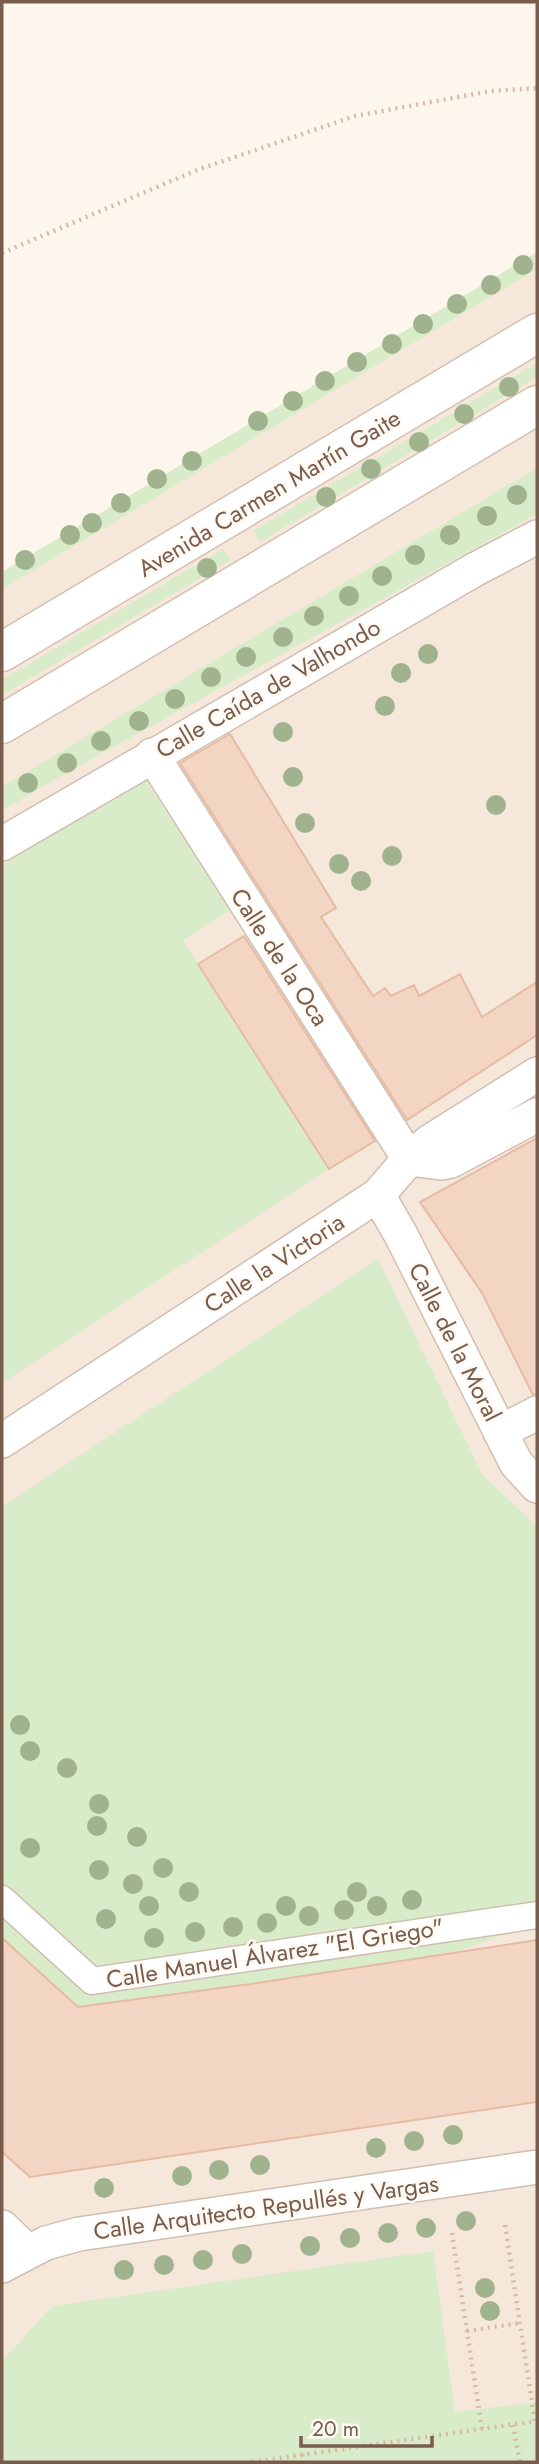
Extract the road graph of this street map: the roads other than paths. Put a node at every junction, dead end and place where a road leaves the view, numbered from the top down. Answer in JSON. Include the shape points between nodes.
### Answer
{"nodes":[{"id":1,"x":537,"y":333,"type":"edge"},
{"id":2,"x":537,"y":405,"type":"edge"},
{"id":3,"x":537,"y":537,"type":"edge"},
{"id":4,"x":2,"y":652,"type":"edge"},
{"id":5,"x":2,"y":724,"type":"edge"},
{"id":6,"x":152,"y":755,"type":"junction"},
{"id":7,"x":2,"y":844,"type":"edge"},
{"id":8,"x":537,"y":1074,"type":"edge"},
{"id":9,"x":537,"y":1115,"type":"edge"},
{"id":10,"x":409,"y":1159,"type":"junction"},
{"id":11,"x":378,"y":1195,"type":"junction"},
{"id":12,"x":537,"y":1413,"type":"edge"},
{"id":13,"x":500,"y":1432,"type":"junction"},
{"id":14,"x":2,"y":1441,"type":"edge"},
{"id":15,"x":537,"y":1486,"type":"edge"},
{"id":16,"x":2,"y":1899,"type":"edge"},
{"id":17,"x":537,"y":1915,"type":"edge"},
{"id":18,"x":537,"y":2167,"type":"edge"},
{"id":19,"x":2,"y":2227,"type":"edge"},
{"id":20,"x":14,"y":2259,"type":"edge"}],
"edges":[{"from":1,"to":4,"type":"main road","name":"Avenida Carmen Martín Gaite"},
{"from":2,"to":5,"type":"main road"},
{"from":3,"to":6,"type":"street","name":"Calle Caída de Valhondo"},
{"from":6,"to":7,"type":"street","name":"Calle Caída de Valhondo"},
{"from":6,"to":10,"type":"street","name":"Calle de la Oca"},
{"from":8,"to":10,"type":"street","name":"Calle la Victoria"},
{"from":9,"to":10,"type":"street","via":[[451,1161]]},
{"from":10,"to":11,"type":"street","name":"Calle la Victoria"},
{"from":11,"to":13,"type":"street","name":"Calle de la Moral"},
{"from":11,"to":14,"type":"street","name":"Calle la Victoria"},
{"from":12,"to":13,"type":"street"},
{"from":13,"to":15,"type":"street","name":"Calle de la Moral","via":[[516,1463]]},
{"from":16,"to":17,"type":"street","name":"Calle Manuel Álvarez \"El Griego\"","via":[[92,1981]]},
{"from":18,"to":20,"type":"street","name":"Calle Arquitecto Repullés y Vargas","via":[[79,2234]]},
{"from":19,"to":20,"type":"street"}]}
